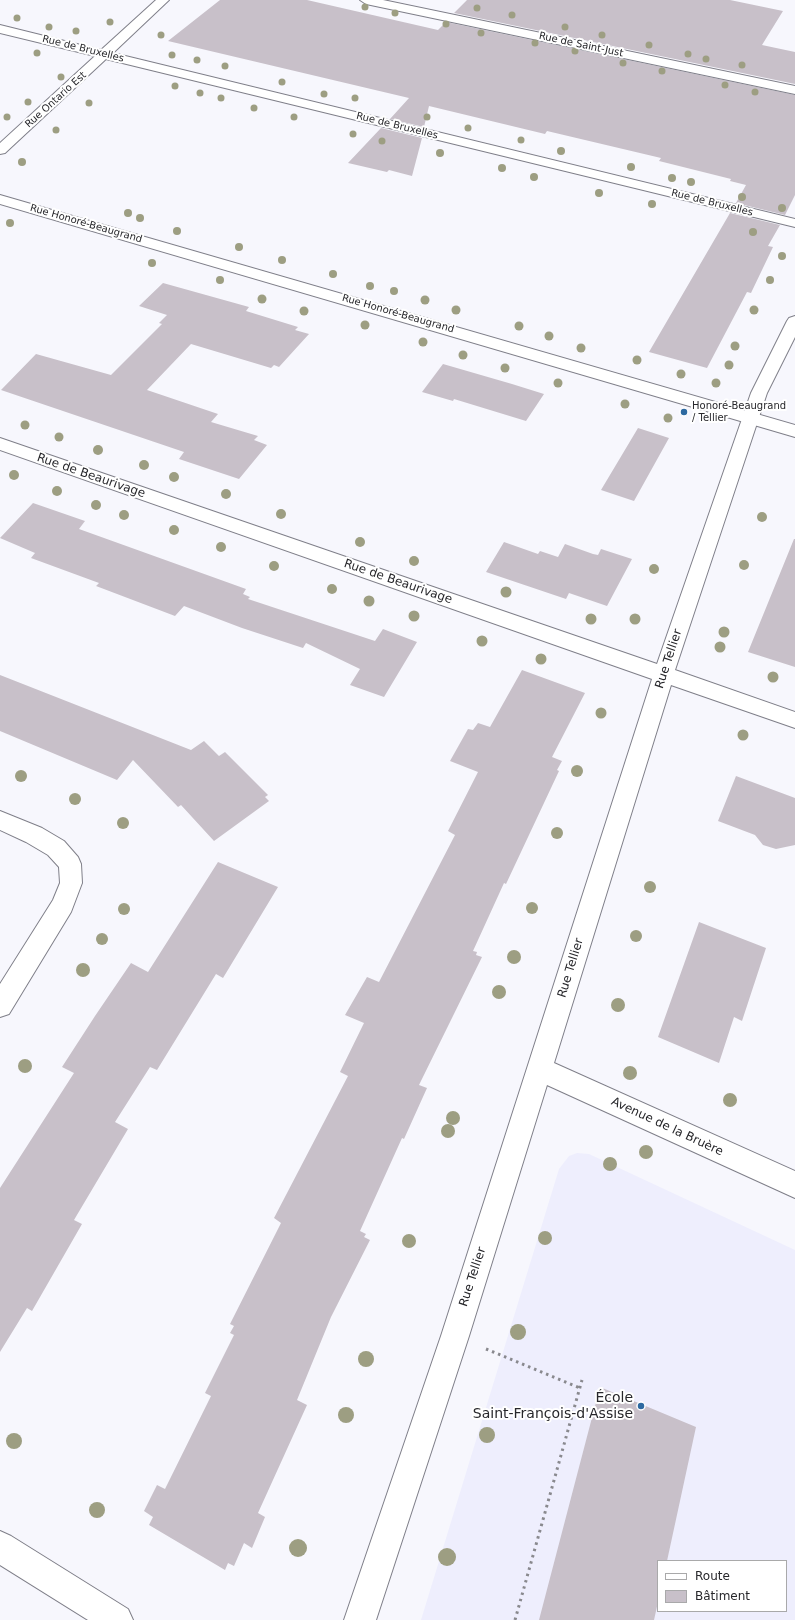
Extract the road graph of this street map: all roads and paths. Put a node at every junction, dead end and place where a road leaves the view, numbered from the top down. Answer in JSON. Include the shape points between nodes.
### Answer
{"nodes":[{"id":1,"x":163,"y":0,"type":"edge"},
{"id":2,"x":366,"y":0,"type":"edge"},
{"id":3,"x":0,"y":29,"type":"edge"},
{"id":4,"x":106,"y":55,"type":"junction"},
{"id":5,"x":795,"y":90,"type":"edge"},
{"id":6,"x":0,"y":150,"type":"edge"},
{"id":7,"x":0,"y":199,"type":"edge"},
{"id":8,"x":795,"y":223,"type":"edge"},
{"id":9,"x":795,"y":321,"type":"edge"},
{"id":10,"x":751,"y":418,"type":"junction"},
{"id":11,"x":795,"y":431,"type":"edge"},
{"id":12,"x":0,"y":444,"type":"edge"},
{"id":13,"x":664,"y":674,"type":"junction"},
{"id":14,"x":795,"y":720,"type":"edge"},
{"id":15,"x":0,"y":820,"type":"edge"},
{"id":16,"x":0,"y":1006,"type":"edge"},
{"id":17,"x":540,"y":1069,"type":"junction"},
{"id":18,"x":795,"y":1185,"type":"edge"},
{"id":19,"x":455,"y":1336,"type":"junction"},
{"id":20,"x":582,"y":1380,"type":"dead end"},
{"id":21,"x":580,"y":1388,"type":"junction"},
{"id":22,"x":0,"y":1547,"type":"edge"},
{"id":23,"x":118,"y":1620,"type":"edge"},
{"id":24,"x":360,"y":1620,"type":"edge"},
{"id":25,"x":516,"y":1620,"type":"edge"}],
"edges":[{"from":1,"to":4,"type":"street","name":"Rue Ontario Est"},
{"from":2,"to":5,"type":"street","name":"Rue de Saint-Just"},
{"from":3,"to":4,"type":"street","name":"Rue de Bruxelles"},
{"from":4,"to":6,"type":"street","name":"Rue Ontario Est"},
{"from":4,"to":8,"type":"street","name":"Rue de Bruxelles"},
{"from":7,"to":10,"type":"street","name":"Rue Honoré-Beaugrand"},
{"from":9,"to":10,"type":"street","name":"Rue Tellier","via":[[759,393]]},
{"from":10,"to":11,"type":"street","name":"Rue Honoré-Beaugrand"},
{"from":10,"to":13,"type":"street","name":"Rue Tellier"},
{"from":12,"to":13,"type":"street","name":"Rue de Beaurivage"},
{"from":13,"to":14,"type":"street","name":"Rue de Beaurivage"},
{"from":13,"to":17,"type":"street","name":"Rue Tellier"},
{"from":15,"to":16,"type":"street","via":[[56,848],[70,864],[71,883],[63,905]]},
{"from":17,"to":18,"type":"street","name":"Avenue de la Bruère"},
{"from":17,"to":19,"type":"street","name":"Rue Tellier"},
{"from":19,"to":21,"type":"path"},
{"from":19,"to":24,"type":"street","name":"Rue Tellier"},
{"from":20,"to":21,"type":"path"},
{"from":21,"to":25,"type":"path"},
{"from":22,"to":23,"type":"street"}]}
